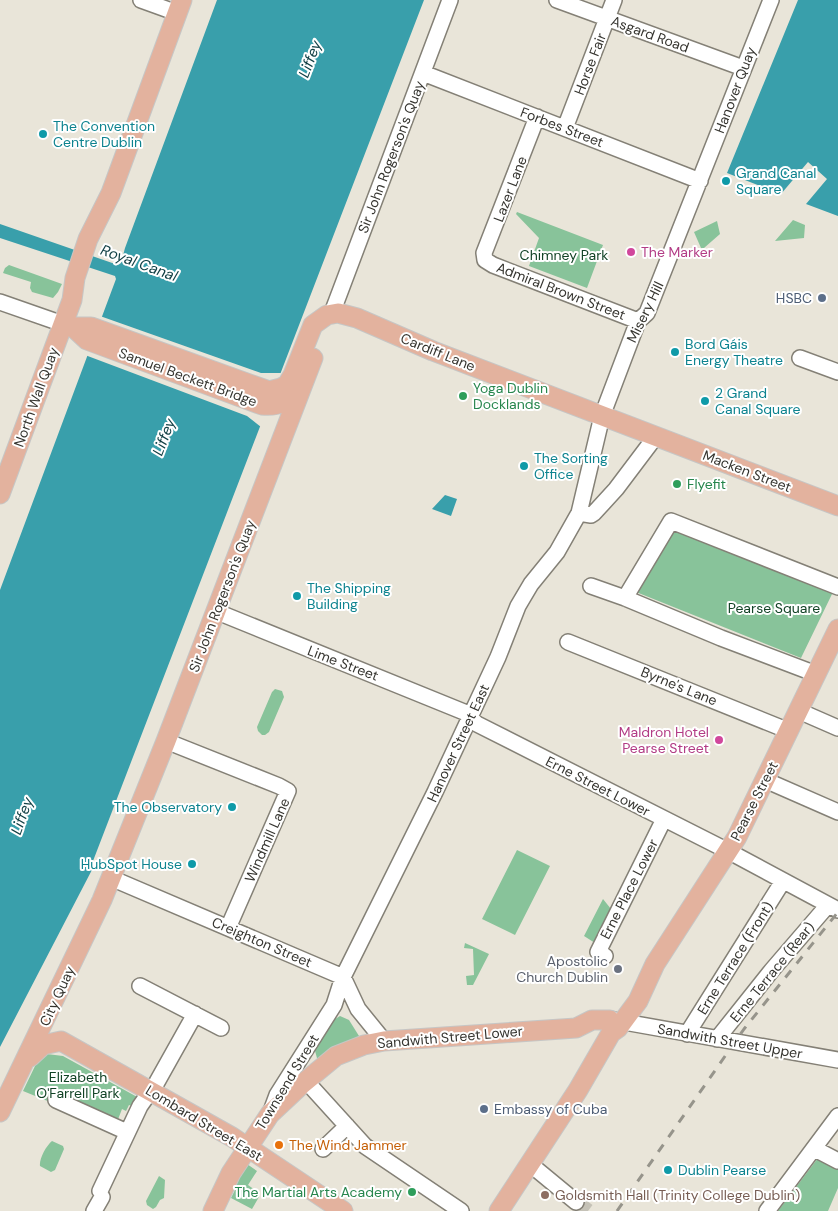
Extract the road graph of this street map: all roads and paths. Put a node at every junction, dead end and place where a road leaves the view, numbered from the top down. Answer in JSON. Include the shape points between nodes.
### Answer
{"nodes":[{"id":1,"x":141,"y":0,"type":"edge"},
{"id":2,"x":450,"y":0,"type":"edge"},
{"id":3,"x":557,"y":0,"type":"edge"},
{"id":4,"x":614,"y":0,"type":"edge"},
{"id":5,"x":771,"y":0,"type":"edge"},
{"id":6,"x":180,"y":7,"type":"edge"},
{"id":7,"x":607,"y":19,"type":"junction"},
{"id":8,"x":743,"y":68,"type":"junction"},
{"id":9,"x":423,"y":73,"type":"junction"},
{"id":10,"x":537,"y":117,"type":"junction"},
{"id":11,"x":565,"y":128,"type":"junction"},
{"id":12,"x":700,"y":181,"type":"junction"},
{"id":13,"x":485,"y":260,"type":"joint"},
{"id":14,"x":0,"y":302,"type":"edge"},
{"id":15,"x":332,"y":313,"type":"junction"},
{"id":16,"x":638,"y":321,"type":"junction"},
{"id":17,"x":79,"y":329,"type":"junction"},
{"id":18,"x":800,"y":358,"type":"dead end"},
{"id":19,"x":838,"y":372,"type":"edge"},
{"id":20,"x":302,"y":387,"type":"junction"},
{"id":21,"x":272,"y":398,"type":"junction"},
{"id":22,"x":602,"y":416,"type":"junction"},
{"id":23,"x":656,"y":436,"type":"junction"},
{"id":24,"x":0,"y":494,"type":"edge"},
{"id":25,"x":838,"y":506,"type":"edge"},
{"id":26,"x":579,"y":513,"type":"junction"},
{"id":27,"x":590,"y":586,"type":"dead end"},
{"id":28,"x":838,"y":586,"type":"edge"},
{"id":29,"x":625,"y":598,"type":"junction"},
{"id":30,"x":215,"y":611,"type":"junction"},
{"id":31,"x":838,"y":629,"type":"edge"},
{"id":32,"x":568,"y":642,"type":"dead end"},
{"id":33,"x":816,"y":674,"type":"junction"},
{"id":34,"x":799,"y":711,"type":"junction"},
{"id":35,"x":471,"y":716,"type":"junction"},
{"id":36,"x":838,"y":728,"type":"edge"},
{"id":37,"x":789,"y":731,"type":"junction"},
{"id":38,"x":166,"y":741,"type":"junction"},
{"id":39,"x":765,"y":780,"type":"junction"},
{"id":40,"x":838,"y":812,"type":"edge"},
{"id":41,"x":664,"y":819,"type":"junction"},
{"id":42,"x":728,"y":851,"type":"junction"},
{"id":43,"x":111,"y":878,"type":"junction"},
{"id":44,"x":783,"y":881,"type":"junction"},
{"id":45,"x":833,"y":907,"type":"edge"},
{"id":46,"x":228,"y":928,"type":"junction"},
{"id":47,"x":605,"y":956,"type":"dead end"},
{"id":48,"x":343,"y":977,"type":"junction"},
{"id":49,"x":140,"y":986,"type":"dead end"},
{"id":50,"x":56,"y":995,"type":"junction"},
{"id":51,"x":195,"y":1014,"type":"junction"},
{"id":52,"x":220,"y":1028,"type":"dead end"},
{"id":53,"x":576,"y":1028,"type":"junction"},
{"id":54,"x":611,"y":1031,"type":"junction"},
{"id":55,"x":687,"y":1034,"type":"junction"},
{"id":56,"x":717,"y":1039,"type":"junction"},
{"id":57,"x":62,"y":1041,"type":"junction"},
{"id":58,"x":384,"y":1041,"type":"junction"},
{"id":59,"x":838,"y":1060,"type":"edge"},
{"id":60,"x":19,"y":1075,"type":"junction"},
{"id":61,"x":306,"y":1081,"type":"junction"},
{"id":62,"x":150,"y":1091,"type":"junction"},
{"id":63,"x":56,"y":1100,"type":"dead end"},
{"id":64,"x":0,"y":1112,"type":"edge"},
{"id":65,"x":270,"y":1114,"type":"junction"},
{"id":66,"x":838,"y":1116,"type":"edge"},
{"id":67,"x":347,"y":1126,"type":"junction"},
{"id":68,"x":127,"y":1132,"type":"junction"},
{"id":69,"x":248,"y":1148,"type":"junction"},
{"id":70,"x":323,"y":1149,"type":"dead end"},
{"id":71,"x":815,"y":1149,"type":"junction"},
{"id":72,"x":838,"y":1160,"type":"edge"},
{"id":73,"x":530,"y":1164,"type":"junction"},
{"id":74,"x":576,"y":1202,"type":"tunnel mouth"},
{"id":75,"x":94,"y":1211,"type":"edge"},
{"id":76,"x":214,"y":1211,"type":"edge"},
{"id":77,"x":343,"y":1211,"type":"edge"},
{"id":78,"x":461,"y":1211,"type":"edge"},
{"id":79,"x":500,"y":1211,"type":"edge"},
{"id":80,"x":767,"y":1211,"type":"edge"}],
"edges":[{"from":1,"to":6,"type":"street"},
{"from":2,"to":9,"type":"street","name":"Sir John Rogerson's Quay"},
{"from":3,"to":7,"type":"street","name":"Asgard Road"},
{"from":4,"to":7,"type":"street","name":"Horse Fair"},
{"from":5,"to":8,"type":"street","name":"Hanover Quay"},
{"from":6,"to":17,"type":"main road","name":"North Wall Quay","via":[[72,300]]},
{"from":7,"to":8,"type":"street","name":"Asgard Road"},
{"from":7,"to":11,"type":"street","name":"Horse Fair"},
{"from":8,"to":12,"type":"street","name":"Hanover Quay"},
{"from":9,"to":10,"type":"street","name":"Forbes Street"},
{"from":9,"to":15,"type":"street","name":"Sir John Rogerson's Quay"},
{"from":10,"to":11,"type":"street","name":"Forbes Street"},
{"from":10,"to":13,"type":"street","name":"Lazer Lane","via":[[484,253]]},
{"from":11,"to":12,"type":"street","name":"Forbes Street"},
{"from":12,"to":16,"type":"street","name":"Misery Hill","via":[[647,314]]},
{"from":13,"to":16,"type":"street","name":"Admiral Brown Street"},
{"from":14,"to":17,"type":"street"},
{"from":15,"to":20,"type":"main road","name":"Sir John Rogerson's Quay"},
{"from":15,"to":21,"type":"main road","via":[[313,326],[290,380]]},
{"from":15,"to":22,"type":"main road","name":"Cardiff Lane","via":[[357,318]]},
{"from":16,"to":22,"type":"street","name":"Misery Hill"},
{"from":17,"to":21,"type":"main road","name":"Samuel Beckett Bridge","via":[[264,390]]},
{"from":17,"to":24,"type":"main road","name":"North Wall Quay"},
{"from":18,"to":19,"type":"street"},
{"from":20,"to":21,"type":"main road","name":"Samuel Beckett Bridge","via":[[286,401]]},
{"from":20,"to":30,"type":"main road","name":"Sir John Rogerson's Quay"},
{"from":22,"to":23,"type":"main road","name":"Cardiff Lane"},
{"from":22,"to":26,"type":"street","name":"Hanover Street East"},
{"from":23,"to":25,"type":"main road","name":"Macken Street"},
{"from":23,"to":26,"type":"street","via":[[594,514]]},
{"from":26,"to":35,"type":"street","name":"Hanover Street East","via":[[557,552],[518,606]]},
{"from":27,"to":29,"type":"street"},
{"from":28,"to":29,"type":"street","via":[[670,521]]},
{"from":29,"to":33,"type":"street"},
{"from":30,"to":35,"type":"street","name":"Lime Street"},
{"from":30,"to":38,"type":"main road","name":"Sir John Rogerson's Quay"},
{"from":31,"to":33,"type":"main road","name":"Pearse Street"},
{"from":32,"to":37,"type":"street","name":"Byrne's Lane"},
{"from":33,"to":34,"type":"main road","name":"Pearse Street"},
{"from":34,"to":36,"type":"street"},
{"from":34,"to":37,"type":"main road","name":"Pearse Street"},
{"from":35,"to":41,"type":"street","name":"Erne Street Lower","via":[[477,724]]},
{"from":35,"to":48,"type":"street","name":"Hanover Street East"},
{"from":37,"to":39,"type":"main road","name":"Pearse Street"},
{"from":38,"to":43,"type":"main road","name":"Sir John Rogerson's Quay"},
{"from":38,"to":46,"type":"street","name":"Windmill Lane","via":[[288,791]]},
{"from":39,"to":40,"type":"street"},
{"from":39,"to":42,"type":"main road","name":"Pearse Street"},
{"from":41,"to":42,"type":"street","name":"Erne Street Lower"},
{"from":41,"to":47,"type":"street","name":"Erne Place Lower","via":[[598,952]]},
{"from":42,"to":44,"type":"street","name":"Erne Street Lower"},
{"from":42,"to":54,"type":"main road","name":"Pearse Street","via":[[655,964],[638,1001]]},
{"from":43,"to":46,"type":"street","name":"Creighton Street"},
{"from":43,"to":50,"type":"main road","name":"City Quay"},
{"from":44,"to":45,"type":"street","name":"Erne Street Lower"},
{"from":44,"to":55,"type":"street","name":"Erne Terrace (Front)"},
{"from":45,"to":56,"type":"street","name":"Erne Terrace (Rear)","via":[[772,970]]},
{"from":46,"to":48,"type":"street","name":"Creighton Street"},
{"from":48,"to":58,"type":"street","via":[[358,1009]]},
{"from":48,"to":65,"type":"street","name":"Townsend Street","via":[[334,1005],[277,1095]]},
{"from":49,"to":51,"type":"street"},
{"from":50,"to":57,"type":"main road","via":[[55,1016]]},
{"from":50,"to":60,"type":"main road","name":"City Quay"},
{"from":51,"to":52,"type":"street"},
{"from":51,"to":62,"type":"street"},
{"from":53,"to":54,"type":"main road","via":[[592,1034]]},
{"from":53,"to":54,"type":"main road","name":"Sandwith Street Lower","via":[[592,1020]]},
{"from":53,"to":58,"type":"main road","name":"Sandwith Street Lower"},
{"from":54,"to":55,"type":"street","name":"Sandwith Street Upper"},
{"from":54,"to":73,"type":"main road","name":"Pearse Street"},
{"from":55,"to":56,"type":"street","name":"Sandwith Street Upper"},
{"from":56,"to":59,"type":"street","name":"Sandwith Street Upper"},
{"from":57,"to":60,"type":"main road","via":[[43,1045],[32,1054]]},
{"from":57,"to":62,"type":"main road","name":"Lombard Street East"},
{"from":58,"to":61,"type":"main road","name":"Sandwith Street Lower","via":[[336,1056]]},
{"from":60,"to":64,"type":"main road","name":"City Quay"},
{"from":61,"to":65,"type":"main road","name":"Sandwith Street Lower"},
{"from":61,"to":67,"type":"street"},
{"from":62,"to":68,"type":"street"},
{"from":62,"to":69,"type":"main road","name":"Lombard Street East"},
{"from":63,"to":68,"type":"street"},
{"from":65,"to":69,"type":"main road","name":"Townsend Street"},
{"from":66,"to":71,"type":"street"},
{"from":67,"to":70,"type":"street"},
{"from":67,"to":78,"type":"street","via":[[365,1146]]},
{"from":68,"to":75,"type":"street"},
{"from":69,"to":76,"type":"main road","name":"Townsend Street","via":[[231,1173]]},
{"from":69,"to":77,"type":"main road","name":"Lombard Street East"},
{"from":71,"to":72,"type":"street"},
{"from":71,"to":80,"type":"street"},
{"from":73,"to":74,"type":"street"},
{"from":73,"to":79,"type":"main road","name":"Pearse Street"}]}
